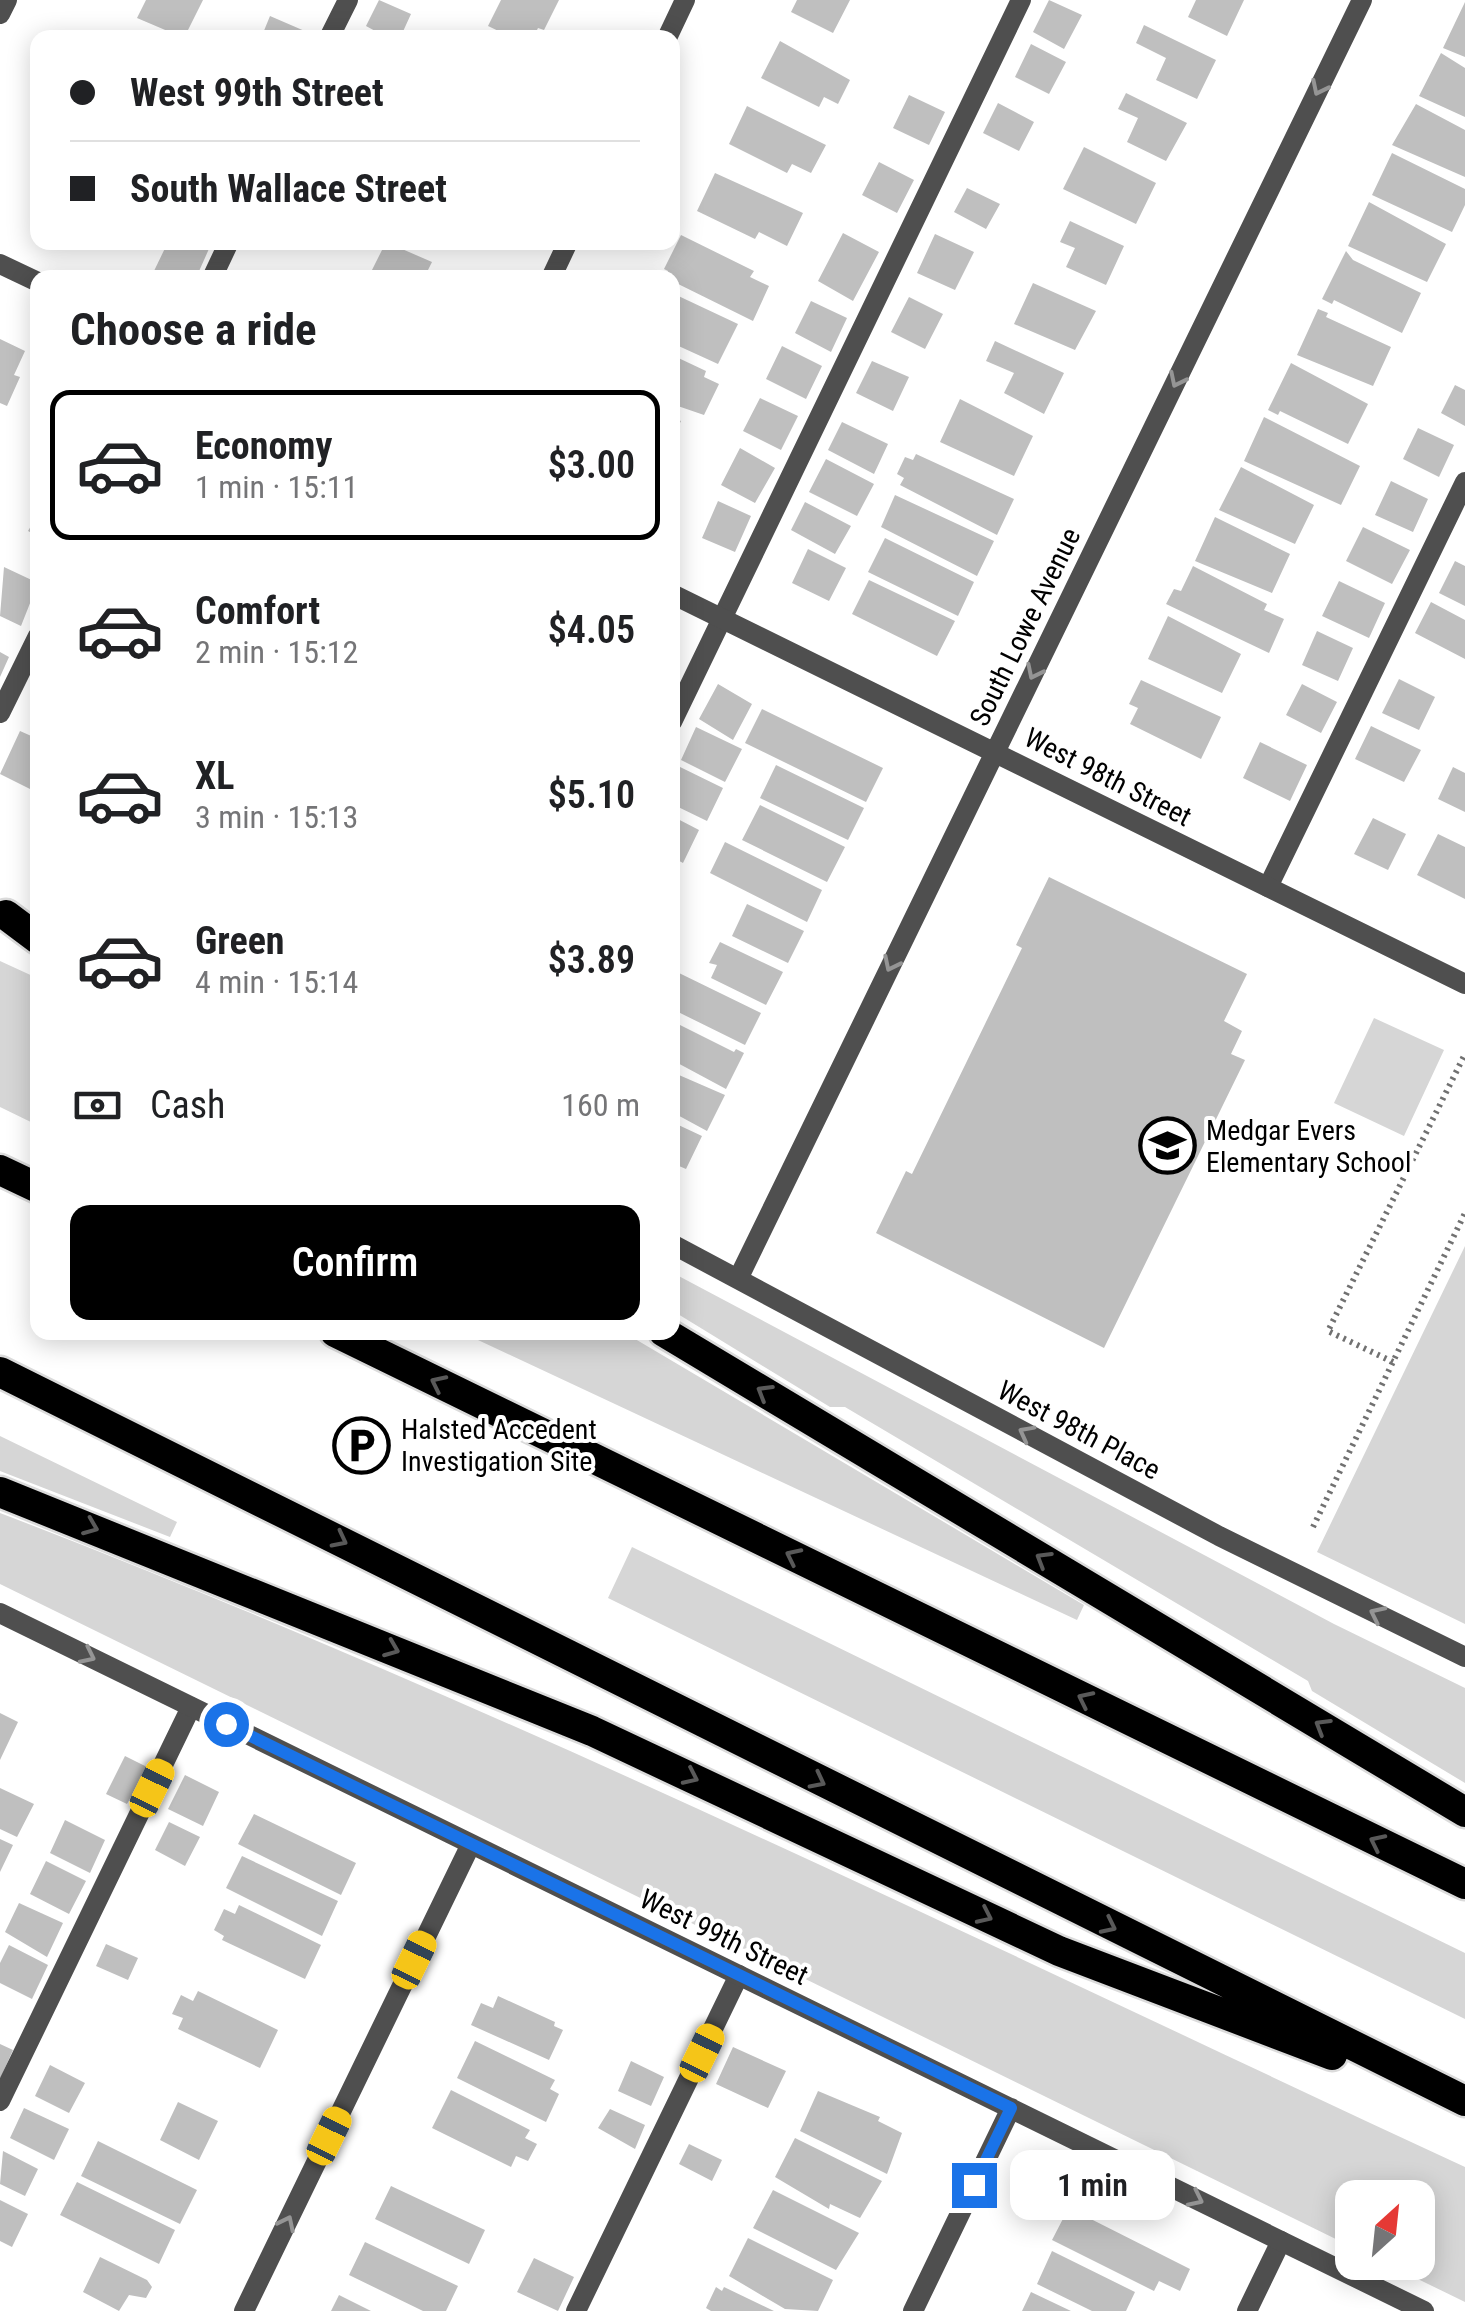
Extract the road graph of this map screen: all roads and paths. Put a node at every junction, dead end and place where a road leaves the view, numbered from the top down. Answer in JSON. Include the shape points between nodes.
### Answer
{"nodes":[{"id":1,"x":7,"y":0,"type":"edge"},
{"id":2,"x":348,"y":0,"type":"edge"},
{"id":3,"x":685,"y":0,"type":"edge"},
{"id":4,"x":1021,"y":0,"type":"edge"},
{"id":5,"x":1362,"y":0,"type":"edge"},
{"id":6,"x":0,"y":14,"type":"edge"},
{"id":7,"x":334,"y":30,"type":"edge"},
{"id":8,"x":671,"y":30,"type":"edge"},
{"id":9,"x":0,"y":264,"type":"edge"},
{"id":10,"x":30,"y":278,"type":"edge"},
{"id":11,"x":1465,"y":482,"type":"edge"},
{"id":12,"x":680,"y":598,"type":"edge"},
{"id":13,"x":723,"y":619,"type":"junction"},
{"id":14,"x":30,"y":652,"type":"edge"},
{"id":15,"x":680,"y":706,"type":"edge"},
{"id":16,"x":0,"y":713,"type":"edge"},
{"id":17,"x":996,"y":751,"type":"junction"},
{"id":18,"x":1268,"y":887,"type":"junction"},
{"id":19,"x":6,"y":915,"type":"joint"},
{"id":20,"x":30,"y":926,"type":"edge"},
{"id":21,"x":30,"y":933,"type":"edge"},
{"id":22,"x":1465,"y":984,"type":"edge"},
{"id":23,"x":1465,"y":1054,"type":"edge"},
{"id":24,"x":0,"y":1170,"type":"edge"},
{"id":25,"x":30,"y":1184,"type":"edge"},
{"id":26,"x":1465,"y":1213,"type":"edge"},
{"id":27,"x":680,"y":1248,"type":"edge"},
{"id":28,"x":738,"y":1278,"type":"junction"},
{"id":29,"x":351,"y":1340,"type":"edge"},
{"id":30,"x":677,"y":1340,"type":"edge"},
{"id":31,"x":1393,"y":1362,"type":"junction"},
{"id":32,"x":0,"y":1372,"type":"edge"},
{"id":33,"x":0,"y":1492,"type":"edge"},
{"id":34,"x":1313,"y":1526,"type":"dead end"},
{"id":35,"x":0,"y":1613,"type":"edge"},
{"id":36,"x":1465,"y":1657,"type":"edge"},
{"id":37,"x":191,"y":1706,"type":"junction"},
{"id":38,"x":1465,"y":1812,"type":"edge"},
{"id":39,"x":471,"y":1844,"type":"junction"},
{"id":40,"x":1465,"y":1884,"type":"edge"},
{"id":41,"x":739,"y":1975,"type":"junction"},
{"id":42,"x":0,"y":2101,"type":"edge"},
{"id":43,"x":1465,"y":2103,"type":"edge"},
{"id":44,"x":1011,"y":2108,"type":"junction"},
{"id":45,"x":1281,"y":2241,"type":"junction"},
{"id":46,"x":244,"y":2311,"type":"edge"},
{"id":47,"x":576,"y":2311,"type":"edge"},
{"id":48,"x":913,"y":2311,"type":"edge"},
{"id":49,"x":1248,"y":2311,"type":"edge"},
{"id":50,"x":1424,"y":2311,"type":"edge"}],
"edges":[{"from":1,"to":6,"type":"street"},
{"from":2,"to":7,"type":"street"},
{"from":3,"to":8,"type":"street"},
{"from":4,"to":13,"type":"street"},
{"from":5,"to":17,"type":"street","name":"South Lowe Avenue","one_way":true},
{"from":9,"to":10,"type":"street"},
{"from":11,"to":18,"type":"street"},
{"from":12,"to":13,"type":"street","name":"West 98th Street"},
{"from":13,"to":15,"type":"street"},
{"from":13,"to":17,"type":"street","name":"West 98th Street"},
{"from":14,"to":16,"type":"street"},
{"from":17,"to":18,"type":"street","name":"West 98th Street"},
{"from":17,"to":28,"type":"street","name":"South Lowe Avenue","one_way":true},
{"from":18,"to":22,"type":"street","name":"West 98th Street"},
{"from":19,"to":20,"type":"street"},
{"from":19,"to":21,"type":"highway"},
{"from":23,"to":31,"type":"path","via":[[1328,1331]]},
{"from":24,"to":25,"type":"highway"},
{"from":26,"to":31,"type":"path"},
{"from":27,"to":28,"type":"street","name":"West 98th Place"},
{"from":36,"to":28,"type":"street","name":"West 98th Place","one_way":true,"via":[[1219,1536]]},
{"from":40,"to":29,"type":"highway","one_way":true},
{"from":38,"to":30,"type":"highway","one_way":true},
{"from":31,"to":34,"type":"path"},
{"from":32,"to":43,"type":"highway","one_way":true},
{"from":33,"to":43,"type":"highway","one_way":true,"via":[[592,1731],[1059,1951]]},
{"from":35,"to":37,"type":"street","name":"West 99th Street","one_way":true},
{"from":37,"to":39,"type":"street","name":"West 99th Street"},
{"from":37,"to":42,"type":"street"},
{"from":39,"to":41,"type":"street","name":"West 99th Street"},
{"from":46,"to":39,"type":"street","one_way":true},
{"from":41,"to":44,"type":"street","name":"West 99th Street"},
{"from":41,"to":47,"type":"street"},
{"from":44,"to":45,"type":"street","name":"West 99th Street","one_way":true},
{"from":44,"to":48,"type":"street"},
{"from":45,"to":49,"type":"street"},
{"from":45,"to":50,"type":"street","name":"West 99th Street"}]}
